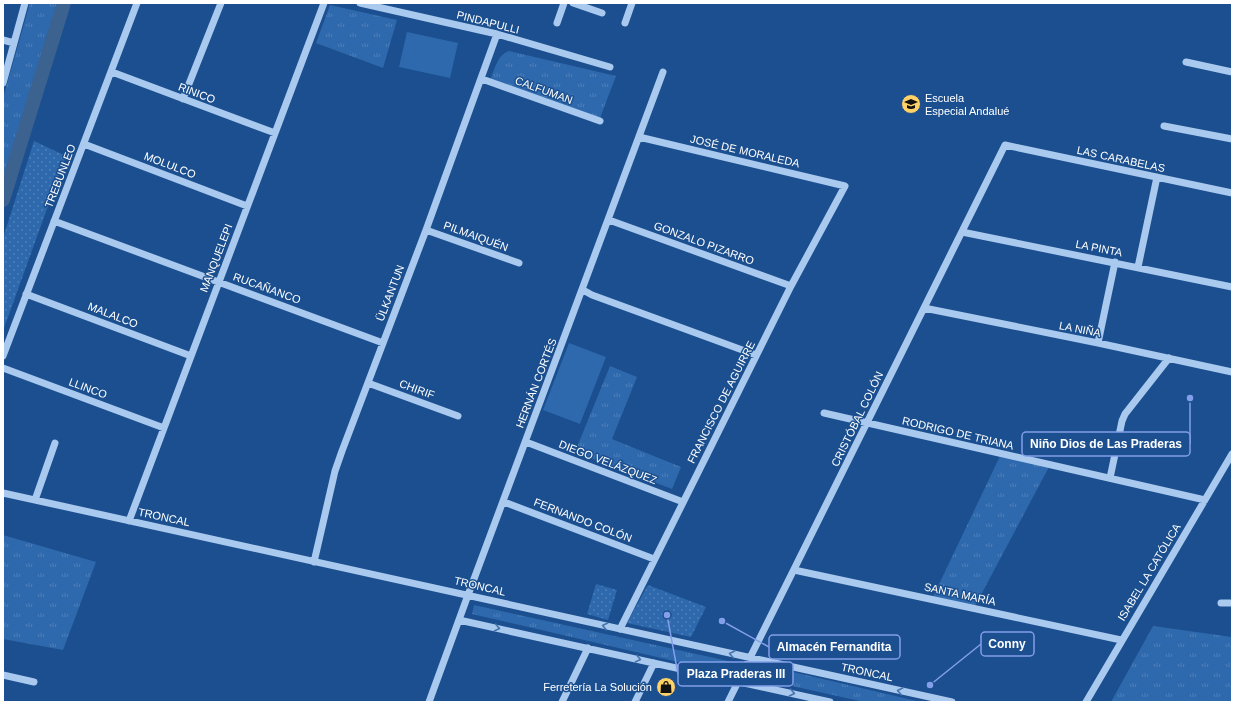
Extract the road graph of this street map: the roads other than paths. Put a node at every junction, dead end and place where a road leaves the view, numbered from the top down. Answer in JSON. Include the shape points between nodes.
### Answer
{"nodes":[{"id":1,"x":25,"y":3,"type":"edge"},
{"id":2,"x":137,"y":3,"type":"edge"},
{"id":3,"x":221,"y":3,"type":"edge"},
{"id":4,"x":324,"y":3,"type":"edge"},
{"id":5,"x":360,"y":3,"type":"edge"},
{"id":6,"x":564,"y":3,"type":"edge"},
{"id":7,"x":573,"y":3,"type":"edge"},
{"id":8,"x":632,"y":3,"type":"edge"},
{"id":9,"x":583,"y":5,"type":"edge"},
{"id":10,"x":602,"y":13,"type":"dead end"},
{"id":11,"x":557,"y":23,"type":"dead end"},
{"id":12,"x":625,"y":23,"type":"dead end"},
{"id":13,"x":497,"y":34,"type":"junction"},
{"id":14,"x":3,"y":40,"type":"edge"},
{"id":15,"x":14,"y":43,"type":"junction"},
{"id":16,"x":1186,"y":62,"type":"dead end"},
{"id":17,"x":610,"y":67,"type":"dead end"},
{"id":18,"x":112,"y":72,"type":"junction"},
{"id":19,"x":663,"y":72,"type":"dead end"},
{"id":20,"x":1232,"y":72,"type":"edge"},
{"id":21,"x":482,"y":79,"type":"junction"},
{"id":22,"x":3,"y":83,"type":"edge"},
{"id":23,"x":183,"y":99,"type":"junction"},
{"id":24,"x":600,"y":121,"type":"dead end"},
{"id":25,"x":1164,"y":126,"type":"dead end"},
{"id":26,"x":275,"y":134,"type":"junction"},
{"id":27,"x":640,"y":137,"type":"junction"},
{"id":28,"x":1232,"y":139,"type":"edge"},
{"id":29,"x":84,"y":144,"type":"junction"},
{"id":30,"x":1005,"y":146,"type":"joint"},
{"id":31,"x":1157,"y":178,"type":"junction"},
{"id":32,"x":845,"y":186,"type":"joint"},
{"id":33,"x":1232,"y":193,"type":"edge"},
{"id":34,"x":247,"y":206,"type":"junction"},
{"id":35,"x":609,"y":220,"type":"junction"},
{"id":36,"x":54,"y":221,"type":"junction"},
{"id":37,"x":426,"y":230,"type":"junction"},
{"id":38,"x":962,"y":232,"type":"junction"},
{"id":39,"x":1115,"y":262,"type":"junction"},
{"id":40,"x":519,"y":263,"type":"dead end"},
{"id":41,"x":1138,"y":267,"type":"junction"},
{"id":42,"x":219,"y":282,"type":"junction"},
{"id":43,"x":791,"y":286,"type":"junction"},
{"id":44,"x":1232,"y":287,"type":"edge"},
{"id":45,"x":582,"y":290,"type":"junction"},
{"id":46,"x":26,"y":294,"type":"junction"},
{"id":47,"x":924,"y":308,"type":"junction"},
{"id":48,"x":383,"y":343,"type":"junction"},
{"id":49,"x":1098,"y":343,"type":"junction"},
{"id":50,"x":756,"y":355,"type":"junction"},
{"id":51,"x":3,"y":356,"type":"edge"},
{"id":52,"x":191,"y":356,"type":"junction"},
{"id":53,"x":1169,"y":358,"type":"junction"},
{"id":54,"x":3,"y":368,"type":"edge"},
{"id":55,"x":1232,"y":372,"type":"edge"},
{"id":56,"x":368,"y":383,"type":"junction"},
{"id":57,"x":824,"y":414,"type":"dead end"},
{"id":58,"x":458,"y":416,"type":"dead end"},
{"id":59,"x":867,"y":424,"type":"junction"},
{"id":60,"x":164,"y":428,"type":"junction"},
{"id":61,"x":526,"y":442,"type":"junction"},
{"id":62,"x":55,"y":443,"type":"dead end"},
{"id":63,"x":1232,"y":454,"type":"edge"},
{"id":64,"x":1110,"y":478,"type":"junction"},
{"id":65,"x":3,"y":493,"type":"edge"},
{"id":66,"x":34,"y":500,"type":"junction"},
{"id":67,"x":1205,"y":500,"type":"junction"},
{"id":68,"x":504,"y":502,"type":"junction"},
{"id":69,"x":683,"y":502,"type":"junction"},
{"id":70,"x":130,"y":521,"type":"junction"},
{"id":71,"x":654,"y":558,"type":"junction"},
{"id":72,"x":314,"y":562,"type":"junction"},
{"id":73,"x":794,"y":570,"type":"junction"},
{"id":74,"x":468,"y":595,"type":"junction"},
{"id":75,"x":1221,"y":602,"type":"dead end"},
{"id":76,"x":1232,"y":603,"type":"edge"},
{"id":77,"x":459,"y":620,"type":"junction"},
{"id":78,"x":620,"y":629,"type":"junction"},
{"id":79,"x":1121,"y":640,"type":"junction"},
{"id":80,"x":588,"y":648,"type":"junction"},
{"id":81,"x":750,"y":658,"type":"junction"},
{"id":82,"x":654,"y":663,"type":"junction"},
{"id":83,"x":3,"y":675,"type":"edge"},
{"id":84,"x":34,"y":682,"type":"dead end"},
{"id":85,"x":739,"y":682,"type":"junction"},
{"id":86,"x":432,"y":701,"type":"edge"},
{"id":87,"x":562,"y":702,"type":"edge"},
{"id":88,"x":635,"y":702,"type":"edge"},
{"id":89,"x":728,"y":702,"type":"edge"},
{"id":90,"x":830,"y":702,"type":"edge"},
{"id":91,"x":952,"y":702,"type":"edge"},
{"id":92,"x":1086,"y":702,"type":"edge"}],
"edges":[{"from":1,"to":15,"type":"street"},
{"from":2,"to":18,"type":"street","name":"TREBUNLEO"},
{"from":3,"to":23,"type":"street"},
{"from":4,"to":26,"type":"street","name":"MANQUELEPI"},
{"from":5,"to":13,"type":"street","name":"PINDAPULLI"},
{"from":6,"to":11,"type":"street"},
{"from":7,"to":9,"type":"street"},
{"from":8,"to":12,"type":"street"},
{"from":9,"to":10,"type":"street"},
{"from":13,"to":17,"type":"street","name":"PINDAPULLI"},
{"from":13,"to":21,"type":"street","name":"ÜLKANTUN"},
{"from":14,"to":15,"type":"street"},
{"from":15,"to":22,"type":"street"},
{"from":16,"to":20,"type":"street"},
{"from":18,"to":23,"type":"street","name":"RINICO"},
{"from":18,"to":29,"type":"street","name":"TREBUNLEO"},
{"from":19,"to":27,"type":"street","name":"HERNÁN CORTÉS"},
{"from":21,"to":24,"type":"street","name":"CALFUMAN"},
{"from":21,"to":37,"type":"street","name":"ÜLKANTUN"},
{"from":23,"to":26,"type":"street","name":"RINICO"},
{"from":25,"to":28,"type":"street"},
{"from":26,"to":34,"type":"street","name":"MANQUELEPI"},
{"from":27,"to":32,"type":"street","name":"JOSÉ DE MORALEDA"},
{"from":27,"to":35,"type":"street","name":"HERNÁN CORTÉS"},
{"from":29,"to":34,"type":"street","name":"MOLULCO"},
{"from":29,"to":36,"type":"street","name":"TREBUNLEO"},
{"from":30,"to":31,"type":"street","name":"LAS CARABELAS"},
{"from":30,"to":38,"type":"street","name":"CRISTÓBAL COLÓN"},
{"from":31,"to":33,"type":"street","name":"LAS CARABELAS"},
{"from":31,"to":41,"type":"street"},
{"from":32,"to":43,"type":"street","name":"FRANCISCO DE AGUIRRE"},
{"from":34,"to":42,"type":"street","name":"MANQUELEPI"},
{"from":35,"to":43,"type":"street","name":"GONZALO PIZARRO"},
{"from":35,"to":45,"type":"street","name":"HERNÁN CORTÉS"},
{"from":36,"to":42,"type":"street","name":"RUCAÑANCO"},
{"from":36,"to":46,"type":"street","name":"TREBUNLEO"},
{"from":37,"to":40,"type":"street","name":"PILMAIQUÉN"},
{"from":37,"to":48,"type":"street","name":"ÜLKANTUN"},
{"from":38,"to":39,"type":"street","name":"LA PINTA"},
{"from":38,"to":47,"type":"street","name":"CRISTÓBAL COLÓN"},
{"from":39,"to":41,"type":"street","name":"LA PINTA"},
{"from":39,"to":49,"type":"street"},
{"from":41,"to":44,"type":"street","name":"LA PINTA"},
{"from":42,"to":48,"type":"street","name":"RUCAÑANCO"},
{"from":42,"to":52,"type":"street","name":"MANQUELEPI"},
{"from":43,"to":50,"type":"street","name":"FRANCISCO DE AGUIRRE"},
{"from":45,"to":50,"type":"street"},
{"from":45,"to":61,"type":"street","name":"HERNÁN CORTÉS"},
{"from":46,"to":51,"type":"street","name":"TREBUNLEO"},
{"from":46,"to":52,"type":"street","name":"MALALCO"},
{"from":47,"to":49,"type":"street","name":"LA NIÑA"},
{"from":47,"to":59,"type":"street","name":"CRISTÓBAL COLÓN"},
{"from":48,"to":56,"type":"street","name":"ÜLKANTUN"},
{"from":49,"to":53,"type":"street","name":"LA NIÑA"},
{"from":50,"to":69,"type":"street","name":"FRANCISCO DE AGUIRRE"},
{"from":52,"to":60,"type":"street","name":"MANQUELEPI"},
{"from":53,"to":55,"type":"street","name":"LA NIÑA"},
{"from":53,"to":64,"type":"street","via":[[1125,414]]},
{"from":54,"to":60,"type":"street","name":"LLINCO"},
{"from":56,"to":58,"type":"street","name":"CHIRIF"},
{"from":56,"to":72,"type":"street","name":"ÜLKANTUN","via":[[338,464]]},
{"from":57,"to":59,"type":"street","name":"RODRIGO DE TRIANA"},
{"from":59,"to":64,"type":"street","name":"RODRIGO DE TRIANA"},
{"from":59,"to":73,"type":"street","name":"CRISTÓBAL COLÓN"},
{"from":60,"to":70,"type":"street","name":"MANQUELEPI"},
{"from":61,"to":68,"type":"street","name":"HERNÁN CORTÉS"},
{"from":61,"to":69,"type":"street","name":"DIEGO VELÁZQUEZ"},
{"from":62,"to":66,"type":"street"},
{"from":63,"to":67,"type":"street","name":"ISABEL LA CATÓLICA"},
{"from":64,"to":67,"type":"street","name":"RODRIGO DE TRIANA"},
{"from":65,"to":66,"type":"street","name":"TRONCAL"},
{"from":66,"to":70,"type":"street","name":"TRONCAL"},
{"from":67,"to":79,"type":"street","name":"ISABEL LA CATÓLICA"},
{"from":68,"to":71,"type":"street","name":"FERNANDO COLÓN"},
{"from":68,"to":74,"type":"street","name":"HERNÁN CORTÉS"},
{"from":69,"to":71,"type":"street","name":"FRANCISCO DE AGUIRRE"},
{"from":70,"to":72,"type":"street","name":"TRONCAL"},
{"from":71,"to":78,"type":"street","name":"FRANCISCO DE AGUIRRE"},
{"from":72,"to":74,"type":"street","name":"TRONCAL"},
{"from":73,"to":79,"type":"street","name":"SANTA MARÍA"},
{"from":73,"to":81,"type":"street","name":"CRISTÓBAL COLÓN"},
{"from":74,"to":77,"type":"street","name":"HERNÁN CORTÉS"},
{"from":78,"to":74,"type":"street","name":"TRONCAL","one_way":true},
{"from":75,"to":76,"type":"street"},
{"from":77,"to":80,"type":"street","one_way":true},
{"from":77,"to":86,"type":"street","name":"HERNÁN CORTÉS"},
{"from":81,"to":78,"type":"street","name":"TRONCAL","one_way":true},
{"from":79,"to":92,"type":"street","name":"ISABEL LA CATÓLICA"},
{"from":80,"to":82,"type":"street","one_way":true},
{"from":80,"to":87,"type":"street"},
{"from":81,"to":85,"type":"street","name":"CRISTÓBAL COLÓN"},
{"from":91,"to":81,"type":"street","name":"TRONCAL","one_way":true},
{"from":82,"to":85,"type":"street"},
{"from":82,"to":88,"type":"street"},
{"from":83,"to":84,"type":"street"},
{"from":85,"to":89,"type":"street","name":"CRISTÓBAL COLÓN"},
{"from":85,"to":90,"type":"street","one_way":true}]}
